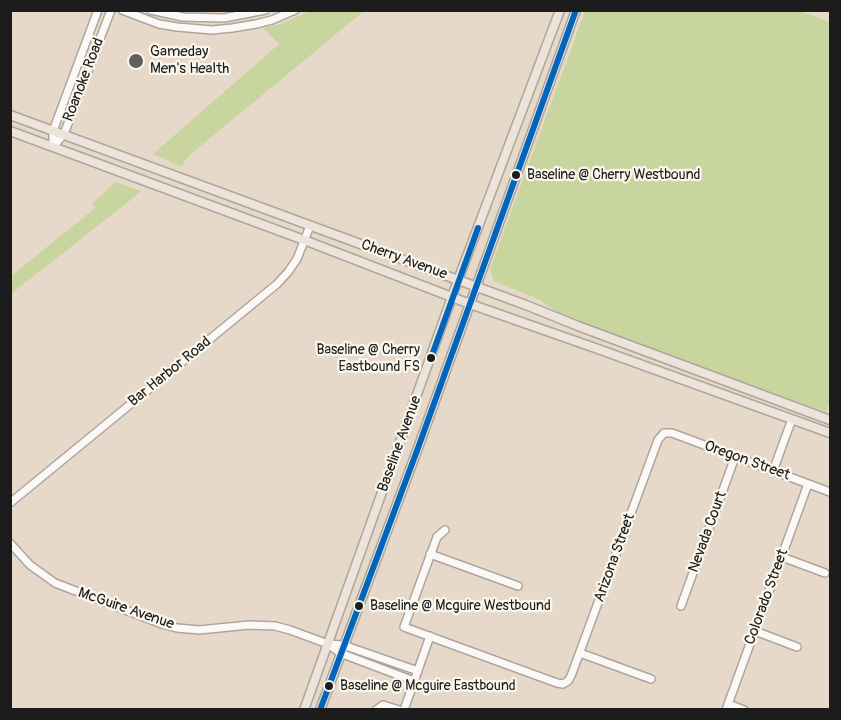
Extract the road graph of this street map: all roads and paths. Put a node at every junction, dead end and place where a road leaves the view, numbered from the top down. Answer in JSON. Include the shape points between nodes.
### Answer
{"nodes":[{"id":1,"x":98,"y":10,"type":"edge"},
{"id":2,"x":111,"y":10,"type":"edge"},
{"id":3,"x":122,"y":10,"type":"edge"},
{"id":4,"x":151,"y":10,"type":"edge"},
{"id":5,"x":265,"y":10,"type":"edge"},
{"id":6,"x":295,"y":10,"type":"edge"},
{"id":7,"x":560,"y":10,"type":"edge"},
{"id":8,"x":576,"y":10,"type":"edge"},
{"id":9,"x":10,"y":115,"type":"edge"},
{"id":10,"x":53,"y":130,"type":"junction"},
{"id":11,"x":10,"y":131,"type":"edge"},
{"id":12,"x":64,"y":134,"type":"junction"},
{"id":13,"x":53,"y":147,"type":"junction"},
{"id":14,"x":310,"y":226,"type":"junction"},
{"id":15,"x":304,"y":240,"type":"junction"},
{"id":16,"x":458,"y":280,"type":"junction"},
{"id":17,"x":476,"y":287,"type":"junction"},
{"id":18,"x":452,"y":297,"type":"junction"},
{"id":19,"x":470,"y":304,"type":"junction"},
{"id":20,"x":792,"y":419,"type":"junction"},
{"id":21,"x":831,"y":420,"type":"edge"},
{"id":22,"x":664,"y":433,"type":"joint"},
{"id":23,"x":831,"y":433,"type":"edge"},
{"id":24,"x":735,"y":457,"type":"junction"},
{"id":25,"x":773,"y":471,"type":"junction"},
{"id":26,"x":808,"y":484,"type":"junction"},
{"id":27,"x":831,"y":492,"type":"edge"},
{"id":28,"x":10,"y":503,"type":"edge"},
{"id":29,"x":445,"y":530,"type":"dead end"},
{"id":30,"x":10,"y":543,"type":"edge"},
{"id":31,"x":430,"y":554,"type":"junction"},
{"id":32,"x":782,"y":557,"type":"junction"},
{"id":33,"x":825,"y":573,"type":"dead end"},
{"id":34,"x":518,"y":586,"type":"dead end"},
{"id":35,"x":681,"y":606,"type":"dead end"},
{"id":36,"x":754,"y":631,"type":"junction"},
{"id":37,"x":430,"y":636,"type":"junction"},
{"id":38,"x":328,"y":644,"type":"junction"},
{"id":39,"x":797,"y":647,"type":"dead end"},
{"id":40,"x":342,"y":649,"type":"junction"},
{"id":41,"x":580,"y":653,"type":"junction"},
{"id":42,"x":418,"y":671,"type":"junction"},
{"id":43,"x":651,"y":680,"type":"dead end"},
{"id":44,"x":414,"y":681,"type":"junction"},
{"id":45,"x":727,"y":707,"type":"edge"},
{"id":46,"x":378,"y":708,"type":"edge"},
{"id":47,"x":304,"y":710,"type":"edge"},
{"id":48,"x":320,"y":710,"type":"edge"},
{"id":49,"x":399,"y":710,"type":"edge"},
{"id":50,"x":404,"y":710,"type":"edge"},
{"id":51,"x":744,"y":710,"type":"edge"}],
"edges":[{"from":1,"to":10,"type":"street","name":"Roanoke Road"},
{"from":2,"to":12,"type":"street","name":"Roanoke Road"},
{"from":3,"to":6,"type":"street","via":[[159,24],[202,30],[256,24]]},
{"from":4,"to":5,"type":"street","via":[[183,17],[224,18]]},
{"from":7,"to":16,"type":"main road","name":"Baseline Avenue"},
{"from":8,"to":17,"type":"main road","name":"Baseline Avenue"},
{"from":9,"to":10,"type":"main road","name":"Cherry Avenue"},
{"from":10,"to":12,"type":"main road","name":"Cherry Avenue"},
{"from":10,"to":13,"type":"street","name":"Roanoke Road"},
{"from":11,"to":13,"type":"main road","name":"Cherry Avenue"},
{"from":12,"to":13,"type":"street","name":"Roanoke Road"},
{"from":12,"to":14,"type":"main road","name":"Cherry Avenue"},
{"from":13,"to":15,"type":"main road","name":"Cherry Avenue"},
{"from":14,"to":15,"type":"street","name":"Bar Harbor Road"},
{"from":14,"to":16,"type":"main road","name":"Cherry Avenue"},
{"from":15,"to":18,"type":"main road","name":"Cherry Avenue"},
{"from":15,"to":28,"type":"street","name":"Bar Harbor Road","via":[[293,266],[271,289]]},
{"from":16,"to":17,"type":"main road","name":"Cherry Avenue"},
{"from":16,"to":18,"type":"main road","name":"Baseline Avenue"},
{"from":17,"to":19,"type":"main road","name":"Baseline Avenue"},
{"from":17,"to":21,"type":"main road","name":"Cherry Avenue"},
{"from":18,"to":19,"type":"main road","name":"Cherry Avenue"},
{"from":18,"to":38,"type":"main road","name":"Baseline Avenue"},
{"from":19,"to":20,"type":"main road","name":"Cherry Avenue"},
{"from":19,"to":40,"type":"main road","name":"Baseline Avenue"},
{"from":20,"to":23,"type":"main road","name":"Cherry Avenue"},
{"from":20,"to":25,"type":"street"},
{"from":22,"to":24,"type":"street","name":"Oregon Street"},
{"from":22,"to":41,"type":"street","name":"Arizona Street","via":[[658,440]]},
{"from":24,"to":25,"type":"street","name":"Oregon Street"},
{"from":24,"to":35,"type":"street","name":"Nevada Court"},
{"from":25,"to":26,"type":"street","name":"Oregon Street"},
{"from":26,"to":27,"type":"street","name":"Oregon Street"},
{"from":26,"to":32,"type":"street","name":"Colorado Street"},
{"from":29,"to":31,"type":"street","via":[[437,537]]},
{"from":30,"to":38,"type":"street","name":"McGuire Avenue","via":[[30,565],[55,583],[162,624],[199,630],[266,625]]},
{"from":31,"to":34,"type":"street"},
{"from":31,"to":37,"type":"street","via":[[404,627]]},
{"from":32,"to":33,"type":"street"},
{"from":32,"to":36,"type":"street","name":"Colorado Street"},
{"from":36,"to":39,"type":"street"},
{"from":36,"to":45,"type":"street","name":"Colorado Street"},
{"from":37,"to":41,"type":"street","name":"Arizona Street","via":[[557,683],[566,683]]},
{"from":37,"to":42,"type":"street"},
{"from":38,"to":40,"type":"street","name":"McGuire Avenue"},
{"from":38,"to":47,"type":"main road","name":"Baseline Avenue"},
{"from":40,"to":42,"type":"street","name":"McGuire Avenue"},
{"from":40,"to":44,"type":"street","name":"McGuire Avenue"},
{"from":40,"to":48,"type":"main road","name":"Baseline Avenue"},
{"from":41,"to":43,"type":"street"},
{"from":42,"to":44,"type":"street"},
{"from":44,"to":50,"type":"street"},
{"from":45,"to":51,"type":"street"},
{"from":46,"to":49,"type":"street"}]}
